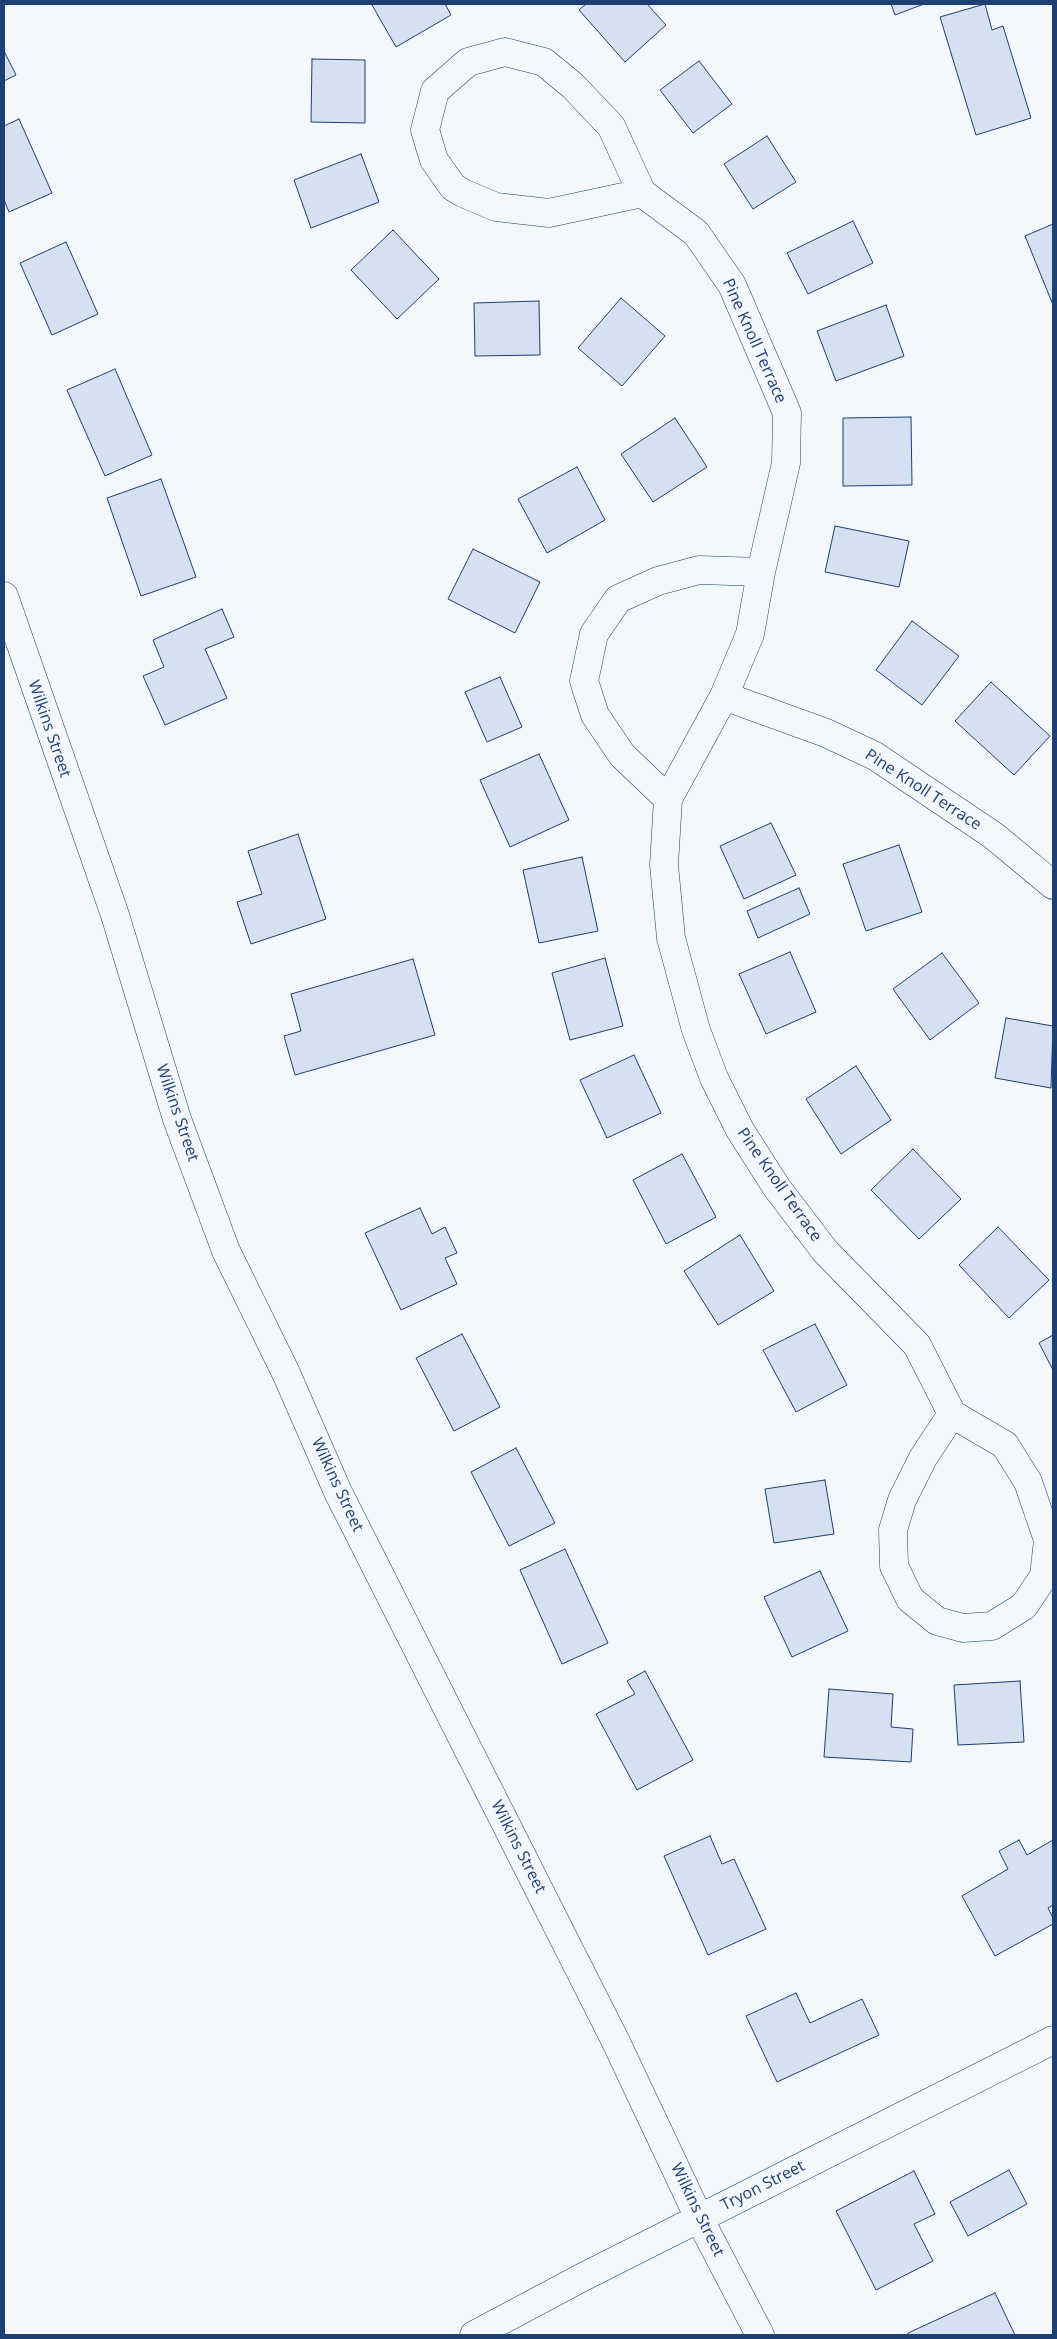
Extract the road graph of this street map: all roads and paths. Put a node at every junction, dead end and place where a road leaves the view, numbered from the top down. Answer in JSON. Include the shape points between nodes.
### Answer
{"nodes":[{"id":1,"x":642,"y":193,"type":"junction"},
{"id":2,"x":762,"y":572,"type":"junction"},
{"id":3,"x":4,"y":596,"type":"edge"},
{"id":4,"x":724,"y":696,"type":"junction"},
{"id":5,"x":668,"y":799,"type":"junction"},
{"id":6,"x":1053,"y":884,"type":"edge"},
{"id":7,"x":952,"y":1414,"type":"junction"},
{"id":8,"x":1053,"y":2040,"type":"edge"},
{"id":9,"x":699,"y":2218,"type":"junction"},
{"id":10,"x":474,"y":2335,"type":"edge"},
{"id":11,"x":760,"y":2335,"type":"edge"}],
"edges":[{"from":1,"to":1,"type":"street","via":[[549,212],[496,206],[463,193],[453,187],[434,160],[424,130],[435,92],[468,62],[505,52],[544,62],[573,86],[611,126]]},
{"from":1,"to":2,"type":"street","name":"Pine Knoll Terrace","via":[[696,234],[732,285],[787,414],[786,463]]},
{"from":2,"to":4,"type":"street","name":"Pine Knoll Terrace","via":[[750,634]]},
{"from":2,"to":5,"type":"street","via":[[699,570],[658,581],[618,599],[594,634],[584,681],[595,714],[622,754]]},
{"from":3,"to":9,"type":"street","name":"Wilkins Street","via":[[115,915],[177,1119],[226,1251],[286,1373],[338,1492],[611,2031]]},
{"from":4,"to":5,"type":"street","name":"Pine Knoll Terrace"},
{"from":4,"to":6,"type":"street","name":"Pine Knoll Terrace","via":[[826,733],[875,756],[994,836]]},
{"from":5,"to":7,"type":"street","name":"Pine Knoll Terrace","via":[[664,865],[671,938],[696,1030],[714,1078],[740,1130],[777,1188],[825,1251],[917,1345]]},
{"from":7,"to":7,"type":"street","via":[[1005,1445],[1028,1482],[1048,1540],[1044,1576],[1024,1606],[992,1626],[963,1628],[937,1621],[910,1599],[894,1566],[893,1530],[902,1500],[923,1458]]},
{"from":8,"to":9,"type":"street","name":"Tryon Street"},
{"from":9,"to":10,"type":"street","name":"Tryon Street"},
{"from":9,"to":11,"type":"street","name":"Wilkins Street"}]}
